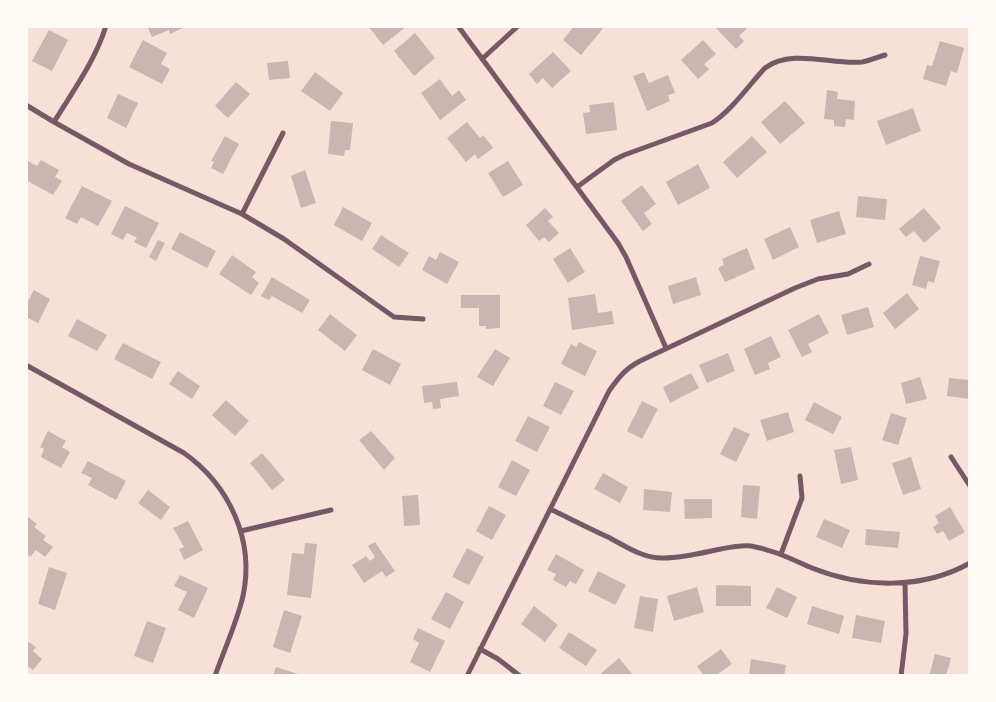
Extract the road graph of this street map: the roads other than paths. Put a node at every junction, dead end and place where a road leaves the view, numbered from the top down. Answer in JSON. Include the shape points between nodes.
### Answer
{"nodes":[{"id":1,"x":106,"y":26,"type":"edge"},
{"id":2,"x":458,"y":26,"type":"edge"},
{"id":3,"x":518,"y":26,"type":"edge"},
{"id":4,"x":885,"y":55,"type":"dead end"},
{"id":5,"x":482,"y":59,"type":"junction"},
{"id":6,"x":26,"y":105,"type":"edge"},
{"id":7,"x":54,"y":122,"type":"junction"},
{"id":8,"x":283,"y":133,"type":"dead end"},
{"id":9,"x":577,"y":187,"type":"junction"},
{"id":10,"x":242,"y":214,"type":"junction"},
{"id":11,"x":869,"y":264,"type":"dead end"},
{"id":12,"x":423,"y":320,"type":"dead end"},
{"id":13,"x":666,"y":348,"type":"junction"},
{"id":14,"x":26,"y":365,"type":"edge"},
{"id":15,"x":951,"y":457,"type":"dead end"},
{"id":16,"x":800,"y":476,"type":"dead end"},
{"id":17,"x":970,"y":486,"type":"edge"},
{"id":18,"x":550,"y":509,"type":"junction"},
{"id":19,"x":331,"y":510,"type":"dead end"},
{"id":20,"x":241,"y":531,"type":"junction"},
{"id":21,"x":781,"y":554,"type":"junction"},
{"id":22,"x":970,"y":563,"type":"edge"},
{"id":23,"x":905,"y":583,"type":"junction"},
{"id":24,"x":480,"y":649,"type":"junction"},
{"id":25,"x":215,"y":676,"type":"edge"},
{"id":26,"x":467,"y":676,"type":"edge"},
{"id":27,"x":520,"y":676,"type":"edge"},
{"id":28,"x":901,"y":676,"type":"edge"}],
"edges":[{"from":1,"to":7,"type":"street","via":[[88,67]]},
{"from":2,"to":5,"type":"street"},
{"from":3,"to":5,"type":"street"},
{"from":4,"to":9,"type":"street","via":[[863,62],[799,58],[772,63],[720,117],[624,155]]},
{"from":5,"to":9,"type":"street"},
{"from":6,"to":7,"type":"street"},
{"from":7,"to":10,"type":"street","via":[[130,164]]},
{"from":8,"to":10,"type":"street"},
{"from":9,"to":13,"type":"street","via":[[622,250]]},
{"from":10,"to":12,"type":"street","via":[[284,239],[394,317]]},
{"from":11,"to":13,"type":"street","via":[[848,274],[818,279],[795,288]]},
{"from":13,"to":18,"type":"street","via":[[630,366],[615,382]]},
{"from":14,"to":20,"type":"street","via":[[194,460],[221,489]]},
{"from":15,"to":17,"type":"street"},
{"from":16,"to":21,"type":"street","via":[[802,498]]},
{"from":18,"to":21,"type":"street","via":[[651,557],[677,558],[737,546]]},
{"from":18,"to":24,"type":"street"},
{"from":19,"to":20,"type":"street"},
{"from":20,"to":25,"type":"street","via":[[246,566],[243,597]]},
{"from":21,"to":23,"type":"street","via":[[844,579]]},
{"from":22,"to":23,"type":"street","via":[[937,576]]},
{"from":23,"to":28,"type":"street","via":[[906,634]]},
{"from":24,"to":26,"type":"street"},
{"from":24,"to":27,"type":"street"}]}
